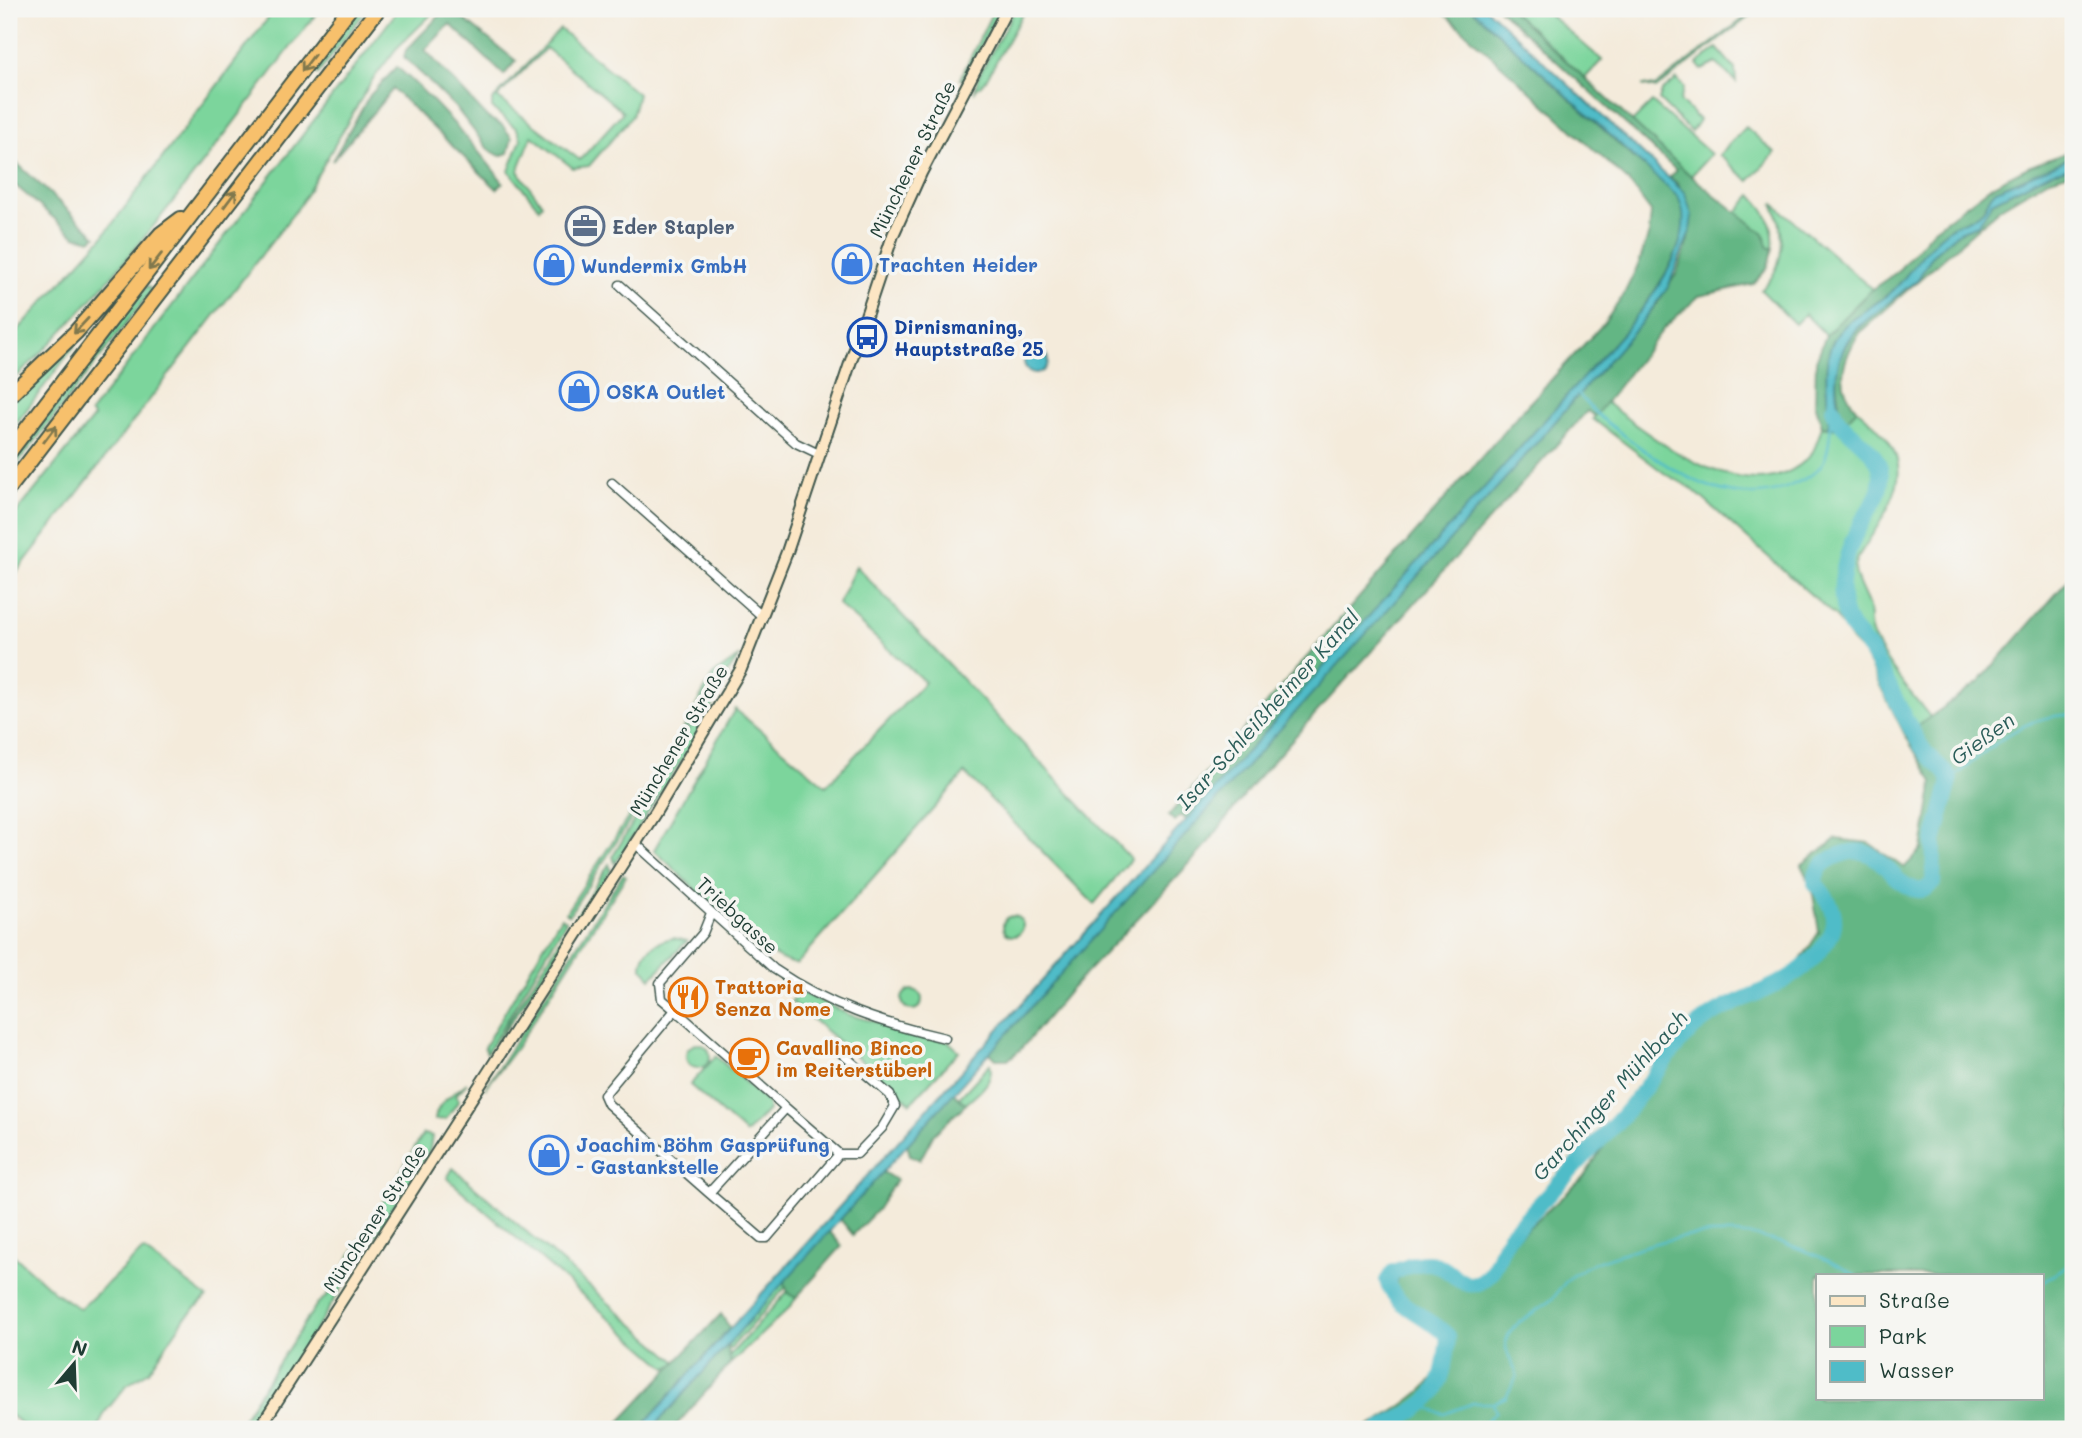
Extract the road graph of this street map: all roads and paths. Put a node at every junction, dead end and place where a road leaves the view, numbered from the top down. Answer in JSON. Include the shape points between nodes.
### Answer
{"nodes":[{"id":1,"x":349,"y":9,"type":"edge"},
{"id":2,"x":378,"y":9,"type":"edge"},
{"id":3,"x":1007,"y":9,"type":"edge"},
{"id":4,"x":197,"y":208,"type":"junction"},
{"id":5,"x":620,"y":285,"type":"dead end"},
{"id":6,"x":9,"y":396,"type":"edge"},
{"id":7,"x":9,"y":452,"type":"edge"},
{"id":8,"x":819,"y":454,"type":"junction"},
{"id":9,"x":612,"y":483,"type":"dead end"},
{"id":10,"x":9,"y":488,"type":"edge"},
{"id":11,"x":760,"y":614,"type":"junction"},
{"id":12,"x":636,"y":844,"type":"junction"},
{"id":13,"x":711,"y":913,"type":"junction"},
{"id":14,"x":675,"y":1010,"type":"junction"},
{"id":15,"x":945,"y":1038,"type":"dead end"},
{"id":16,"x":840,"y":1052,"type":"dead end"},
{"id":17,"x":786,"y":1108,"type":"junction"},
{"id":18,"x":839,"y":1154,"type":"junction"},
{"id":19,"x":709,"y":1193,"type":"junction"},
{"id":20,"x":259,"y":1429,"type":"edge"}],
"edges":[{"from":1,"to":4,"type":"highway","one_way":true},
{"from":10,"to":2,"type":"highway","one_way":true},
{"from":3,"to":8,"type":"main road","name":"Münchener Straße","via":[[893,235]]},
{"from":4,"to":6,"type":"highway","one_way":true,"via":[[161,234],[76,332]]},
{"from":4,"to":7,"type":"highway","one_way":true},
{"from":5,"to":8,"type":"street","via":[[796,443]]},
{"from":8,"to":11,"type":"main road","name":"Münchener Straße"},
{"from":9,"to":11,"type":"street"},
{"from":11,"to":12,"type":"main road","name":"Münchener Straße","via":[[718,712]]},
{"from":12,"to":13,"type":"street","name":"Triebgasse"},
{"from":12,"to":20,"type":"main road","name":"Münchener Straße"},
{"from":13,"to":14,"type":"street","via":[[703,933],[660,983],[662,999]]},
{"from":13,"to":15,"type":"street","name":"Triebgasse","via":[[797,985],[850,1011]]},
{"from":14,"to":17,"type":"street"},
{"from":14,"to":19,"type":"street","via":[[604,1095],[608,1104]]},
{"from":16,"to":18,"type":"street","via":[[890,1095],[895,1106],[882,1129],[857,1154]]},
{"from":17,"to":18,"type":"street"},
{"from":17,"to":19,"type":"street"},
{"from":18,"to":19,"type":"street","via":[[766,1238]]}]}
